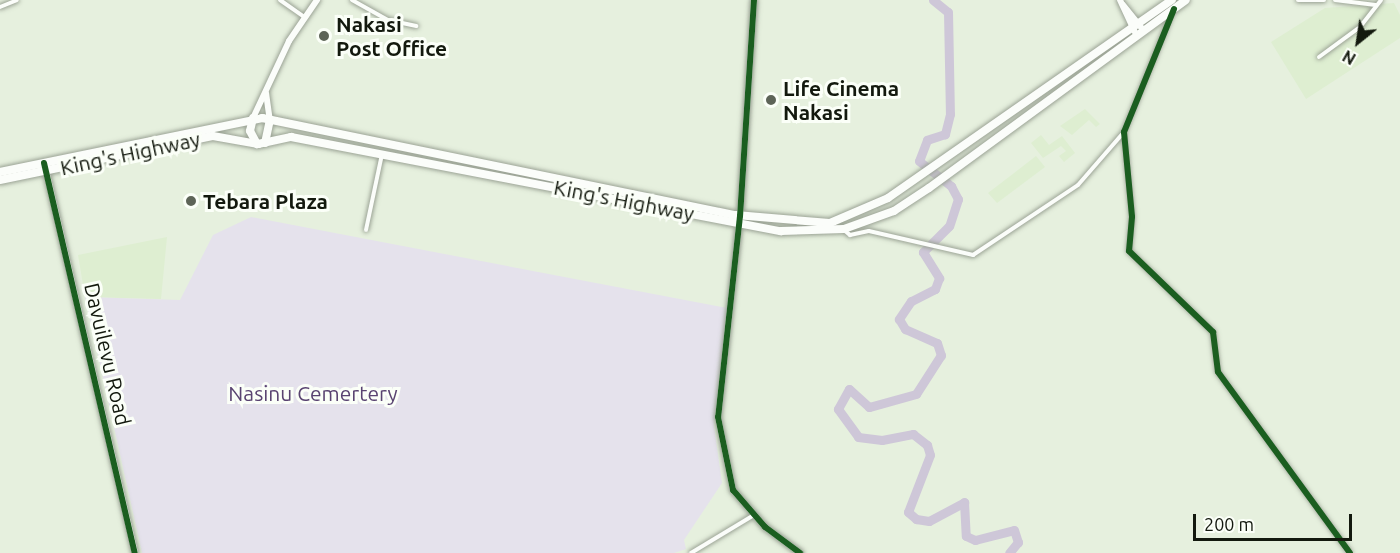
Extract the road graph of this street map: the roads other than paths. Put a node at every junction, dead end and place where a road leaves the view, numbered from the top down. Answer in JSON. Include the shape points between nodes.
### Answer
{"nodes":[{"id":1,"x":17,"y":0,"type":"edge"},
{"id":2,"x":280,"y":0,"type":"edge"},
{"id":3,"x":317,"y":0,"type":"edge"},
{"id":4,"x":352,"y":0,"type":"edge"},
{"id":5,"x":754,"y":0,"type":"edge"},
{"id":6,"x":1186,"y":0,"type":"edge"},
{"id":7,"x":1298,"y":0,"type":"edge"},
{"id":8,"x":1324,"y":0,"type":"edge"},
{"id":9,"x":1335,"y":0,"type":"edge"},
{"id":10,"x":1381,"y":0,"type":"edge"},
{"id":11,"x":1121,"y":2,"type":"edge"},
{"id":12,"x":1173,"y":4,"type":"edge"},
{"id":13,"x":1376,"y":5,"type":"junction"},
{"id":14,"x":0,"y":7,"type":"edge"},
{"id":15,"x":304,"y":17,"type":"junction"},
{"id":16,"x":416,"y":26,"type":"dead end"},
{"id":17,"x":1138,"y":29,"type":"junction"},
{"id":18,"x":1319,"y":57,"type":"dead end"},
{"id":19,"x":266,"y":92,"type":"junction"},
{"id":20,"x":253,"y":118,"type":"junction"},
{"id":21,"x":270,"y":120,"type":"junction"},
{"id":22,"x":1124,"y":132,"type":"junction"},
{"id":23,"x":261,"y":143,"type":"junction"},
{"id":24,"x":382,"y":152,"type":"junction"},
{"id":25,"x":45,"y":166,"type":"junction"},
{"id":26,"x":0,"y":172,"type":"edge"},
{"id":27,"x":0,"y":180,"type":"edge"},
{"id":28,"x":740,"y":219,"type":"junction"},
{"id":29,"x":844,"y":229,"type":"junction"},
{"id":30,"x":366,"y":230,"type":"dead end"},
{"id":31,"x":754,"y":515,"type":"junction"},
{"id":32,"x":135,"y":553,"type":"edge"},
{"id":33,"x":691,"y":553,"type":"edge"},
{"id":34,"x":800,"y":553,"type":"edge"},
{"id":35,"x":1350,"y":553,"type":"edge"}],
"edges":[{"from":1,"to":14,"type":"street"},
{"from":2,"to":15,"type":"street"},
{"from":3,"to":15,"type":"street"},
{"from":4,"to":16,"type":"street","via":[[388,20]]},
{"from":5,"to":28,"type":"street"},
{"from":6,"to":12,"type":"highway","name":"King's Highway"},
{"from":7,"to":8,"type":"street"},
{"from":9,"to":13,"type":"street"},
{"from":10,"to":13,"type":"street"},
{"from":11,"to":17,"type":"street"},
{"from":12,"to":17,"type":"highway","name":"King's Highway"},
{"from":12,"to":22,"type":"street"},
{"from":13,"to":18,"type":"street","via":[[1360,27]]},
{"from":15,"to":19,"type":"street"},
{"from":17,"to":28,"type":"highway","name":"King's Highway","via":[[921,176],[858,214],[830,223]]},
{"from":17,"to":29,"type":"highway","name":"King's Highway","via":[[929,188],[894,211]]},
{"from":19,"to":20,"type":"street"},
{"from":19,"to":21,"type":"street"},
{"from":20,"to":21,"type":"highway","name":"King's Highway"},
{"from":20,"to":23,"type":"highway","via":[[250,134]]},
{"from":20,"to":25,"type":"highway","name":"King's Highway"},
{"from":21,"to":23,"type":"highway"},
{"from":21,"to":28,"type":"highway","name":"King's Highway"},
{"from":22,"to":29,"type":"street","via":[[1078,185],[984,250],[966,257],[864,230],[850,235]]},
{"from":22,"to":35,"type":"street","via":[[1132,217],[1129,251],[1213,332],[1218,372]]},
{"from":23,"to":24,"type":"highway","name":"King's Highway","via":[[291,137]]},
{"from":23,"to":25,"type":"highway","name":"King's Highway","via":[[220,135]]},
{"from":24,"to":28,"type":"highway","name":"King's Highway"},
{"from":24,"to":30,"type":"street"},
{"from":25,"to":26,"type":"highway","name":"King's Highway"},
{"from":25,"to":27,"type":"highway","name":"King's Highway"},
{"from":25,"to":32,"type":"street","name":"Davuilevu Road"},
{"from":28,"to":29,"type":"highway","name":"King's Highway","via":[[781,231]]},
{"from":28,"to":31,"type":"street","via":[[718,417],[726,471]]},
{"from":31,"to":33,"type":"street"},
{"from":31,"to":34,"type":"street"}]}
